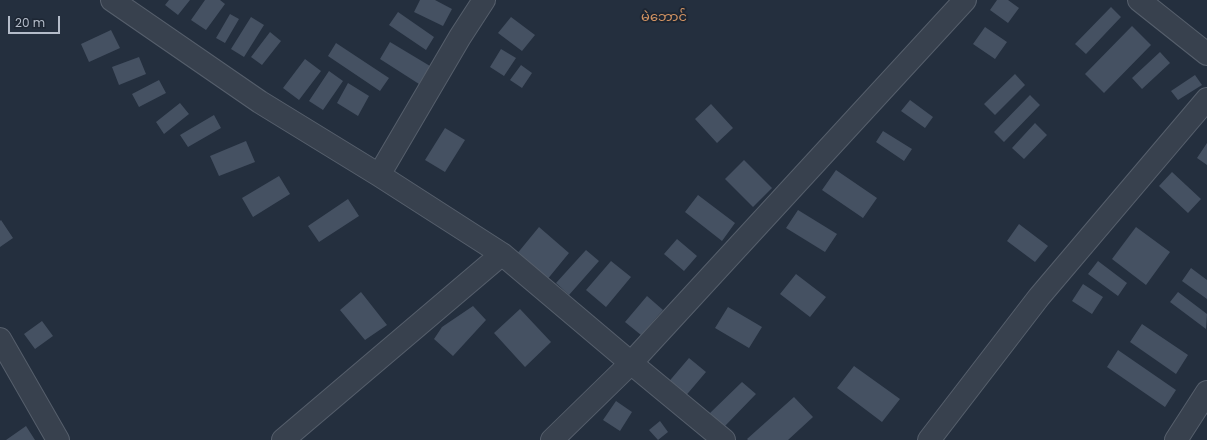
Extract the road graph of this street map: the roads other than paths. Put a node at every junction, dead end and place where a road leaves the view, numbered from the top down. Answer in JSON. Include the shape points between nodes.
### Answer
{"nodes":[{"id":1,"x":112,"y":0,"type":"edge"},
{"id":2,"x":484,"y":0,"type":"edge"},
{"id":3,"x":965,"y":0,"type":"edge"},
{"id":4,"x":1139,"y":0,"type":"edge"},
{"id":5,"x":1207,"y":54,"type":"edge"},
{"id":6,"x":1207,"y":99,"type":"edge"},
{"id":7,"x":378,"y":175,"type":"junction"},
{"id":8,"x":502,"y":254,"type":"junction"},
{"id":9,"x":0,"y":339,"type":"edge"},
{"id":10,"x":631,"y":363,"type":"junction"},
{"id":11,"x":1207,"y":392,"type":"edge"},
{"id":12,"x":58,"y":440,"type":"edge"},
{"id":13,"x":283,"y":440,"type":"edge"},
{"id":14,"x":552,"y":440,"type":"edge"},
{"id":15,"x":724,"y":440,"type":"edge"},
{"id":16,"x":929,"y":440,"type":"edge"},
{"id":17,"x":1176,"y":440,"type":"edge"}],
"edges":[{"from":1,"to":7,"type":"street","via":[[260,102]]},
{"from":2,"to":7,"type":"street"},
{"from":3,"to":10,"type":"street"},
{"from":4,"to":5,"type":"street"},
{"from":6,"to":16,"type":"street","via":[[1039,297]]},
{"from":7,"to":8,"type":"street"},
{"from":8,"to":10,"type":"street"},
{"from":8,"to":13,"type":"street"},
{"from":9,"to":12,"type":"street"},
{"from":10,"to":14,"type":"street"},
{"from":10,"to":15,"type":"street"},
{"from":11,"to":17,"type":"street"}]}
